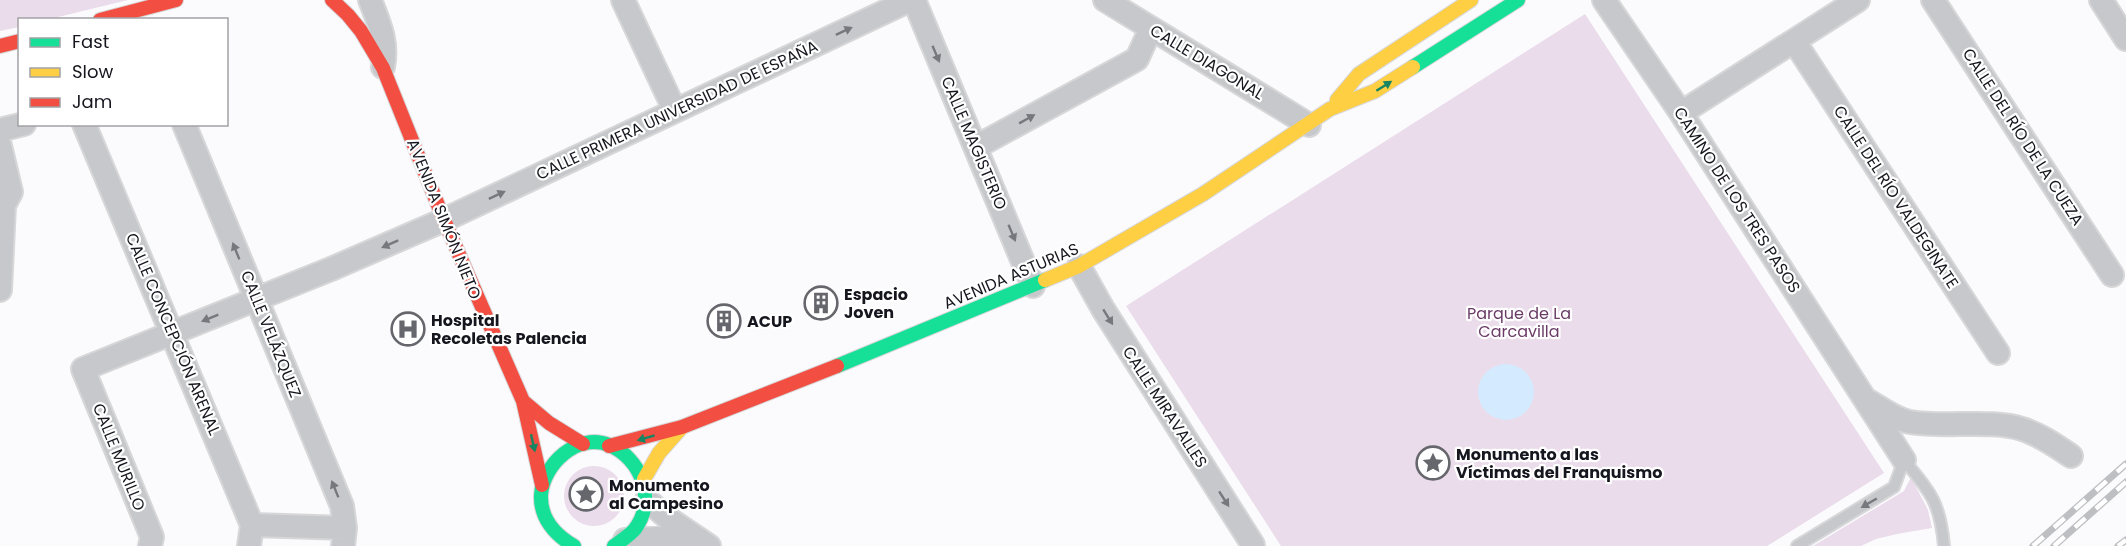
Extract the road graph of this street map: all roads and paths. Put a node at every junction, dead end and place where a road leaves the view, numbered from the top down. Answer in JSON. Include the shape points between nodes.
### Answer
{"nodes":[{"id":1,"x":176,"y":0,"type":"edge"},
{"id":2,"x":370,"y":0,"type":"edge"},
{"id":3,"x":623,"y":0,"type":"edge"},
{"id":4,"x":912,"y":0,"type":"edge"},
{"id":5,"x":1105,"y":0,"type":"edge"},
{"id":6,"x":1518,"y":0,"type":"edge"},
{"id":7,"x":1604,"y":0,"type":"edge"},
{"id":8,"x":1858,"y":0,"type":"edge"},
{"id":9,"x":1933,"y":0,"type":"edge"},
{"id":10,"x":2101,"y":0,"type":"edge"},
{"id":11,"x":337,"y":2,"type":"edge"},
{"id":12,"x":1464,"y":2,"type":"edge"},
{"id":13,"x":108,"y":18,"type":"edge"},
{"id":14,"x":1151,"y":28,"type":"junction"},
{"id":15,"x":2126,"y":39,"type":"edge"},
{"id":16,"x":1794,"y":41,"type":"junction"},
{"id":17,"x":18,"y":42,"type":"edge"},
{"id":18,"x":0,"y":46,"type":"edge"},
{"id":19,"x":383,"y":68,"type":"junction"},
{"id":20,"x":1330,"y":109,"type":"junction"},
{"id":21,"x":675,"y":111,"type":"junction"},
{"id":22,"x":1681,"y":113,"type":"junction"},
{"id":23,"x":1309,"y":124,"type":"junction"},
{"id":24,"x":18,"y":126,"type":"edge"},
{"id":25,"x":85,"y":126,"type":"edge"},
{"id":26,"x":185,"y":126,"type":"edge"},
{"id":27,"x":0,"y":130,"type":"edge"},
{"id":28,"x":0,"y":146,"type":"edge"},
{"id":29,"x":976,"y":147,"type":"junction"},
{"id":30,"x":2,"y":205,"type":"edge"},
{"id":31,"x":444,"y":220,"type":"junction"},
{"id":32,"x":1079,"y":266,"type":"junction"},
{"id":33,"x":2112,"y":274,"type":"dead end"},
{"id":34,"x":1033,"y":286,"type":"junction"},
{"id":35,"x":0,"y":290,"type":"edge"},
{"id":36,"x":256,"y":299,"type":"junction"},
{"id":37,"x":172,"y":333,"type":"junction"},
{"id":38,"x":1998,"y":353,"type":"dead end"},
{"id":39,"x":83,"y":369,"type":"joint"},
{"id":40,"x":1867,"y":400,"type":"junction"},
{"id":41,"x":523,"y":401,"type":"junction"},
{"id":42,"x":682,"y":427,"type":"junction"},
{"id":43,"x":583,"y":444,"type":"junction"},
{"id":44,"x":609,"y":446,"type":"junction"},
{"id":45,"x":2072,"y":456,"type":"dead end"},
{"id":46,"x":1904,"y":460,"type":"junction"},
{"id":47,"x":542,"y":485,"type":"junction"},
{"id":48,"x":646,"y":490,"type":"junction"},
{"id":49,"x":550,"y":527,"type":"junction"},
{"id":50,"x":251,"y":535,"type":"edge"},
{"id":51,"x":344,"y":537,"type":"edge"},
{"id":52,"x":700,"y":541,"type":"edge"},
{"id":53,"x":620,"y":543,"type":"edge"},
{"id":54,"x":150,"y":546,"type":"edge"},
{"id":55,"x":547,"y":546,"type":"edge"},
{"id":56,"x":574,"y":546,"type":"edge"},
{"id":57,"x":1252,"y":546,"type":"edge"},
{"id":58,"x":1797,"y":546,"type":"edge"},
{"id":59,"x":1944,"y":546,"type":"edge"}],
"edges":[{"from":1,"to":13,"type":"main road"},
{"from":2,"to":19,"type":"street","name":"AVENIDA SIMÓN NIETO","via":[[384,39]]},
{"from":3,"to":21,"type":"street"},
{"from":21,"to":4,"type":"street","name":"CALLE PRIMERA UNIVERSIDAD DE ESPAÑA","one_way":true},
{"from":4,"to":29,"type":"street","name":"CALLE MAGISTERIO","one_way":true},
{"from":5,"to":14,"type":"street","name":"CALLE DIAGONAL"},
{"from":20,"to":6,"type":"main road","name":"AVENIDA ASTURIAS","one_way":true,"via":[[1375,91]]},
{"from":7,"to":22,"type":"street","name":"CAMINO DE LOS TRES PASOS"},
{"from":8,"to":16,"type":"street"},
{"from":9,"to":33,"type":"street","name":"CALLE DEL RÍO DE LA CUEZA"},
{"from":10,"to":15,"type":"street"},
{"from":11,"to":19,"type":"main road","name":"AVENIDA SIMÓN NIETO","via":[[371,44]]},
{"from":12,"to":20,"type":"main road","name":"AVENIDA ASTURIAS","via":[[1359,74]]},
{"from":14,"to":23,"type":"street","name":"CALLE DIAGONAL"},
{"from":29,"to":14,"type":"street","one_way":true,"via":[[1137,59]]},
{"from":16,"to":22,"type":"street"},
{"from":16,"to":38,"type":"street","name":"CALLE DEL RÍO VALDEGINATE"},
{"from":17,"to":18,"type":"main road"},
{"from":19,"to":31,"type":"main road","name":"AVENIDA SIMÓN NIETO"},
{"from":20,"to":23,"type":"main road","name":"AVENIDA ASTURIAS"},
{"from":31,"to":21,"type":"street","name":"CALLE PRIMERA UNIVERSIDAD DE ESPAÑA","one_way":true},
{"from":22,"to":40,"type":"street","name":"CAMINO DE LOS TRES PASOS"},
{"from":23,"to":32,"type":"main road","name":"AVENIDA ASTURIAS","via":[[1203,194]]},
{"from":24,"to":27,"type":"street"},
{"from":25,"to":37,"type":"street","name":"CALLE CONCEPCIÓN ARENAL"},
{"from":36,"to":26,"type":"street","name":"CALLE VELÁZQUEZ","one_way":true},
{"from":28,"to":30,"type":"street","via":[[11,192]]},
{"from":29,"to":34,"type":"street","name":"CALLE MAGISTERIO","one_way":true},
{"from":30,"to":35,"type":"street"},
{"from":31,"to":36,"type":"street","name":"CALLE PRIMERA UNIVERSIDAD DE ESPAÑA","one_way":true},
{"from":31,"to":41,"type":"main road","name":"AVENIDA SIMÓN NIETO"},
{"from":32,"to":34,"type":"main road","name":"AVENIDA ASTURIAS"},
{"from":32,"to":57,"type":"street","name":"CALLE MIRAVALLES","one_way":true},
{"from":34,"to":42,"type":"main road","name":"AVENIDA ASTURIAS"},
{"from":36,"to":37,"type":"street","name":"CALLE PRIMERA UNIVERSIDAD DE ESPAÑA","one_way":true},
{"from":51,"to":36,"type":"street","name":"CALLE VELÁZQUEZ","one_way":true,"via":[[342,506]]},
{"from":37,"to":39,"type":"street","name":"CALLE PRIMERA UNIVERSIDAD DE ESPAÑA"},
{"from":37,"to":50,"type":"street","name":"CALLE CONCEPCIÓN ARENAL"},
{"from":39,"to":54,"type":"street","name":"CALLE MURILLO","via":[[152,537]]},
{"from":40,"to":45,"type":"street","name":"CAMINO DE LOS TRES PASOS","via":[[1907,422],[2021,429]]},
{"from":40,"to":46,"type":"street","name":"CAMINO DE LOS TRES PASOS"},
{"from":41,"to":43,"type":"main road","name":"AVENIDA SIMÓN NIETO"},
{"from":41,"to":47,"type":"main road","name":"AVENIDA SIMÓN NIETO","one_way":true},
{"from":42,"to":44,"type":"main road","name":"AVENIDA ASTURIAS","one_way":true},
{"from":42,"to":48,"type":"main road","via":[[659,453]]},
{"from":43,"to":44,"type":"main road"},
{"from":43,"to":47,"type":"main road","via":[[556,459]]},
{"from":44,"to":48,"type":"main road","via":[[631,458]]},
{"from":46,"to":58,"type":"lane","one_way":true,"via":[[1894,487]]},
{"from":46,"to":59,"type":"lane","via":[[1931,493],[1942,520]]},
{"from":47,"to":49,"type":"main road","name":"AVENIDA SIMÓN NIETO","via":[[541,500]]},
{"from":48,"to":52,"type":"street","via":[[660,512]]},
{"from":48,"to":53,"type":"main road","via":[[644,515],[636,529]]},
{"from":49,"to":55,"type":"main road"},
{"from":49,"to":56,"type":"main road"},
{"from":50,"to":51,"type":"street"},
{"from":52,"to":53,"type":"street"}]}
